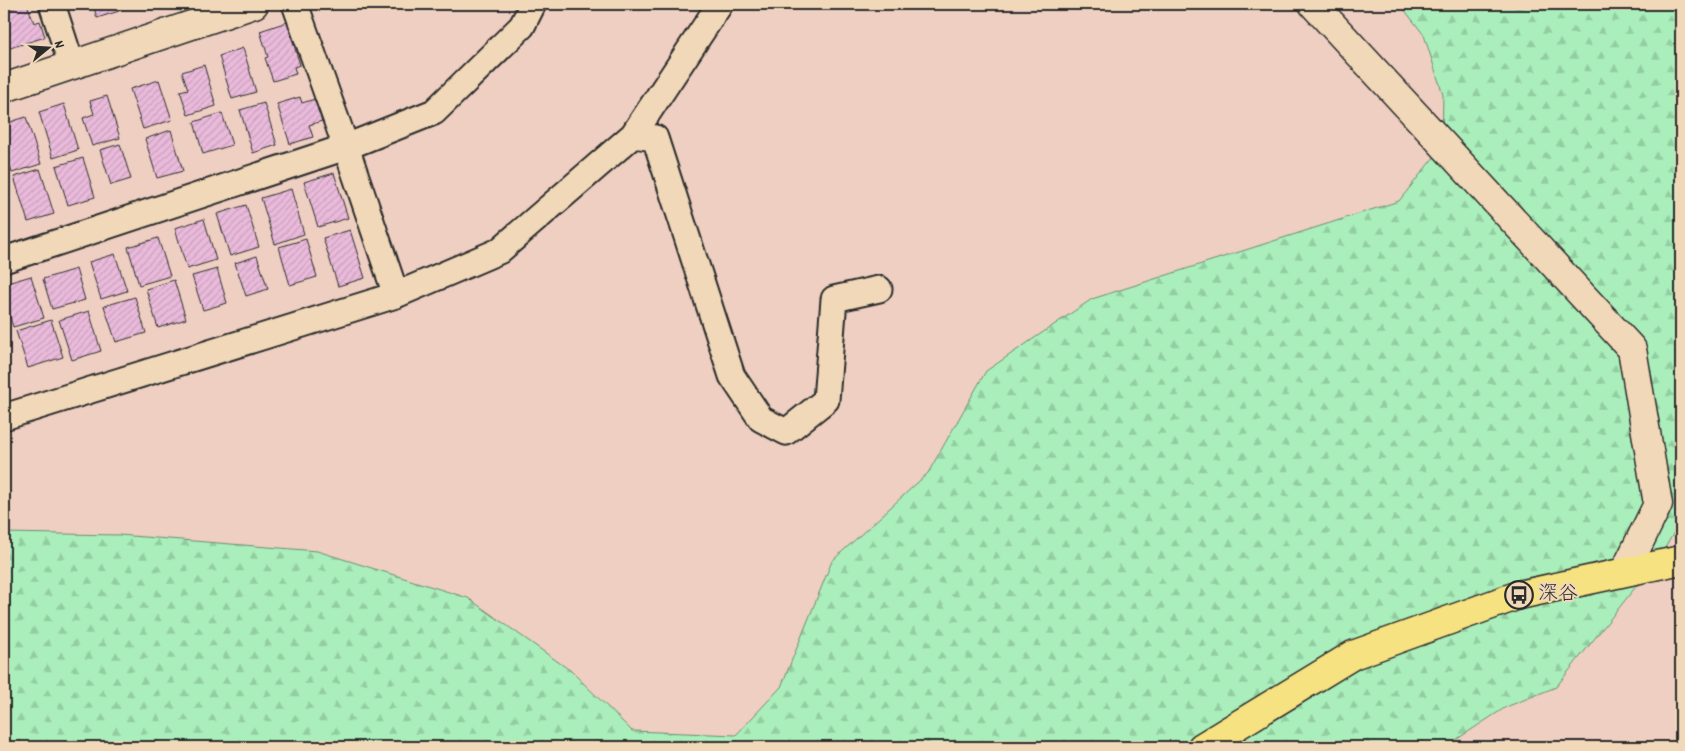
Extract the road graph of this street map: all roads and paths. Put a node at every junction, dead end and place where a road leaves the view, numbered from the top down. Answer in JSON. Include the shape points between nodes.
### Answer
{"nodes":[{"id":1,"x":52,"y":4,"type":"edge"},
{"id":2,"x":254,"y":4,"type":"edge"},
{"id":3,"x":295,"y":4,"type":"edge"},
{"id":4,"x":533,"y":4,"type":"edge"},
{"id":5,"x":720,"y":4,"type":"edge"},
{"id":6,"x":1312,"y":4,"type":"edge"},
{"id":7,"x":72,"y":66,"type":"junction"},
{"id":8,"x":4,"y":88,"type":"edge"},
{"id":9,"x":633,"y":136,"type":"junction"},
{"id":10,"x":346,"y":147,"type":"junction"},
{"id":11,"x":4,"y":260,"type":"edge"},
{"id":12,"x":878,"y":289,"type":"dead end"},
{"id":13,"x":396,"y":295,"type":"junction"},
{"id":14,"x":4,"y":417,"type":"edge"},
{"id":15,"x":1681,"y":560,"type":"edge"},
{"id":16,"x":1625,"y":571,"type":"junction"},
{"id":17,"x":1202,"y":747,"type":"edge"}],
"edges":[{"from":1,"to":7,"type":"street"},
{"from":2,"to":7,"type":"street"},
{"from":3,"to":10,"type":"street"},
{"from":4,"to":10,"type":"street","via":[[522,26],[434,112]]},
{"from":5,"to":9,"type":"street"},
{"from":6,"to":16,"type":"street","via":[[1632,349],[1658,504]]},
{"from":7,"to":8,"type":"street"},
{"from":9,"to":12,"type":"street","via":[[655,138],[732,376],[762,419],[786,432],[826,400],[834,299]]},
{"from":9,"to":13,"type":"street","via":[[500,251]]},
{"from":10,"to":11,"type":"street"},
{"from":10,"to":13,"type":"street"},
{"from":13,"to":14,"type":"street"},
{"from":15,"to":16,"type":"highway"},
{"from":16,"to":17,"type":"highway","via":[[1519,595],[1353,656]]}]}
